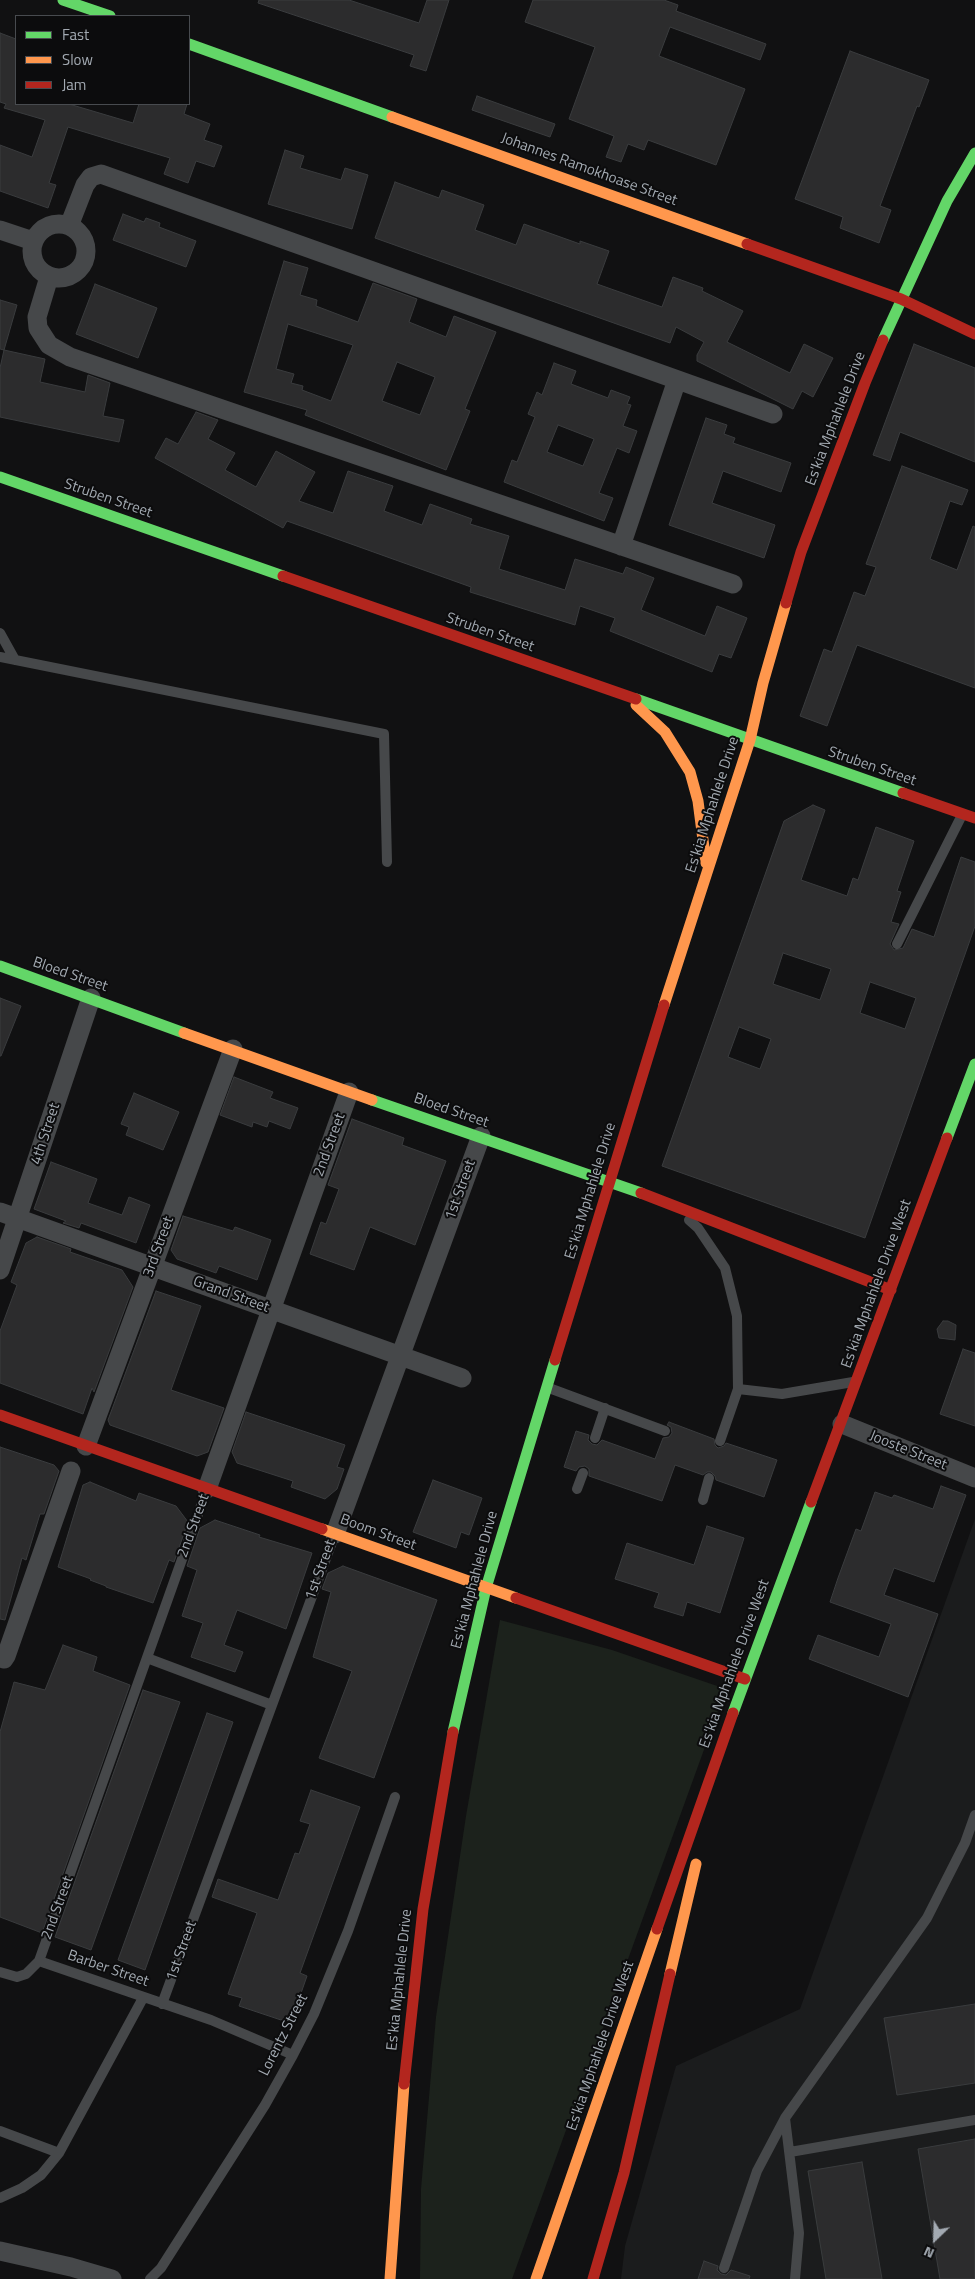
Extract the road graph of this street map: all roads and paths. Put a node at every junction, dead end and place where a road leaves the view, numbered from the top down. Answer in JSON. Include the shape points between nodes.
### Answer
{"nodes":[{"id":1,"x":63,"y":0,"type":"edge"},
{"id":2,"x":107,"y":15,"type":"edge"},
{"id":3,"x":190,"y":44,"type":"edge"},
{"id":4,"x":975,"y":153,"type":"edge"},
{"id":5,"x":69,"y":226,"type":"junction"},
{"id":6,"x":0,"y":230,"type":"edge"},
{"id":7,"x":33,"y":241,"type":"junction"},
{"id":8,"x":50,"y":277,"type":"junction"},
{"id":9,"x":901,"y":299,"type":"junction"},
{"id":10,"x":975,"y":334,"type":"edge"},
{"id":11,"x":678,"y":380,"type":"junction"},
{"id":12,"x":773,"y":414,"type":"dead end"},
{"id":13,"x":0,"y":477,"type":"edge"},
{"id":14,"x":621,"y":546,"type":"junction"},
{"id":15,"x":733,"y":584,"type":"dead end"},
{"id":16,"x":0,"y":633,"type":"edge"},
{"id":17,"x":0,"y":657,"type":"edge"},
{"id":18,"x":14,"y":660,"type":"junction"},
{"id":19,"x":627,"y":697,"type":"junction"},
{"id":20,"x":750,"y":740,"type":"junction"},
{"id":21,"x":971,"y":817,"type":"edge"},
{"id":22,"x":387,"y":862,"type":"dead end"},
{"id":23,"x":706,"y":875,"type":"junction"},
{"id":24,"x":897,"y":944,"type":"dead end"},
{"id":25,"x":0,"y":966,"type":"edge"},
{"id":26,"x":91,"y":998,"type":"junction"},
{"id":27,"x":233,"y":1049,"type":"junction"},
{"id":28,"x":975,"y":1064,"type":"edge"},
{"id":29,"x":349,"y":1092,"type":"junction"},
{"id":30,"x":481,"y":1136,"type":"junction"},
{"id":31,"x":610,"y":1182,"type":"junction"},
{"id":32,"x":672,"y":1204,"type":"junction"},
{"id":33,"x":9,"y":1215,"type":"edge"},
{"id":34,"x":152,"y":1267,"type":"junction"},
{"id":35,"x":0,"y":1270,"type":"edge"},
{"id":36,"x":890,"y":1290,"type":"junction"},
{"id":37,"x":271,"y":1310,"type":"junction"},
{"id":38,"x":400,"y":1356,"type":"junction"},
{"id":39,"x":462,"y":1378,"type":"dead end"},
{"id":40,"x":856,"y":1382,"type":"junction"},
{"id":41,"x":546,"y":1387,"type":"junction"},
{"id":42,"x":738,"y":1388,"type":"junction"},
{"id":43,"x":604,"y":1408,"type":"junction"},
{"id":44,"x":0,"y":1415,"type":"edge"},
{"id":45,"x":842,"y":1424,"type":"junction"},
{"id":46,"x":665,"y":1431,"type":"dead end"},
{"id":47,"x":596,"y":1438,"type":"dead end"},
{"id":48,"x":720,"y":1441,"type":"dead end"},
{"id":49,"x":86,"y":1446,"type":"junction"},
{"id":50,"x":72,"y":1471,"type":"dead end"},
{"id":51,"x":583,"y":1473,"type":"dead end"},
{"id":52,"x":709,"y":1478,"type":"dead end"},
{"id":53,"x":975,"y":1478,"type":"edge"},
{"id":54,"x":207,"y":1489,"type":"junction"},
{"id":55,"x":577,"y":1489,"type":"dead end"},
{"id":56,"x":703,"y":1500,"type":"dead end"},
{"id":57,"x":334,"y":1534,"type":"junction"},
{"id":58,"x":486,"y":1588,"type":"junction"},
{"id":59,"x":2,"y":1658,"type":"edge"},
{"id":60,"x":147,"y":1658,"type":"junction"},
{"id":61,"x":745,"y":1679,"type":"junction"},
{"id":62,"x":272,"y":1705,"type":"junction"},
{"id":63,"x":729,"y":1722,"type":"junction"},
{"id":64,"x":395,"y":1797,"type":"dead end"},
{"id":65,"x":975,"y":1814,"type":"edge"},
{"id":66,"x":702,"y":1837,"type":"dead end"},
{"id":67,"x":698,"y":1856,"type":"dead end"},
{"id":68,"x":39,"y":1961,"type":"junction"},
{"id":69,"x":0,"y":1972,"type":"edge"},
{"id":70,"x":143,"y":1998,"type":"junction"},
{"id":71,"x":162,"y":2004,"type":"junction"},
{"id":72,"x":293,"y":2054,"type":"junction"},
{"id":73,"x":785,"y":2118,"type":"junction"},
{"id":74,"x":975,"y":2120,"type":"edge"},
{"id":75,"x":0,"y":2131,"type":"edge"},
{"id":76,"x":790,"y":2152,"type":"junction"},
{"id":77,"x":59,"y":2153,"type":"junction"},
{"id":78,"x":0,"y":2198,"type":"edge"},
{"id":79,"x":0,"y":2251,"type":"edge"},
{"id":80,"x":161,"y":2268,"type":"junction"},
{"id":81,"x":724,"y":2268,"type":"dead end"},
{"id":82,"x":390,"y":2275,"type":"edge"},
{"id":83,"x":112,"y":2279,"type":"edge"},
{"id":84,"x":150,"y":2279,"type":"edge"},
{"id":85,"x":160,"y":2279,"type":"edge"},
{"id":86,"x":536,"y":2279,"type":"edge"},
{"id":87,"x":593,"y":2279,"type":"edge"},
{"id":88,"x":795,"y":2279,"type":"edge"}],
"edges":[{"from":1,"to":2,"type":"main road"},
{"from":3,"to":9,"type":"main road","name":"Johannes Ramokhoase Street"},
{"from":4,"to":9,"type":"main road","name":"Es'kia Mphahlele Drive","via":[[922,250]]},
{"from":5,"to":7,"type":"street","via":[[44,228]]},
{"from":5,"to":8,"type":"street","via":[[77,231],[86,247],[82,266],[68,277]]},
{"from":5,"to":11,"type":"street","via":[[85,185],[91,177],[101,174]]},
{"from":6,"to":7,"type":"street"},
{"from":7,"to":8,"type":"street","via":[[32,258],[36,266]]},
{"from":8,"to":14,"type":"street","via":[[37,317],[38,328],[49,345],[70,357]]},
{"from":9,"to":10,"type":"main road","name":"Johannes Ramokhoase Street"},
{"from":9,"to":20,"type":"main road","name":"Es'kia Mphahlele Drive","via":[[865,382],[802,552],[762,683]]},
{"from":11,"to":12,"type":"street"},
{"from":11,"to":14,"type":"street"},
{"from":13,"to":19,"type":"main road","name":"Struben Street"},
{"from":14,"to":15,"type":"street"},
{"from":16,"to":18,"type":"lane"},
{"from":17,"to":18,"type":"lane"},
{"from":18,"to":22,"type":"lane","via":[[384,734]]},
{"from":19,"to":20,"type":"main road","name":"Struben Street"},
{"from":19,"to":23,"type":"main road","via":[[665,732],[690,772],[698,801]]},
{"from":20,"to":21,"type":"main road","name":"Struben Street"},
{"from":20,"to":23,"type":"main road","name":"Es'kia Mphahlele Drive"},
{"from":21,"to":24,"type":"lane"},
{"from":23,"to":31,"type":"main road","name":"Es'kia Mphahlele Drive"},
{"from":25,"to":26,"type":"main road","name":"Bloed Street"},
{"from":26,"to":27,"type":"main road","name":"Bloed Street"},
{"from":26,"to":33,"type":"street","name":"4th Street"},
{"from":27,"to":29,"type":"main road","name":"Bloed Street"},
{"from":27,"to":34,"type":"street","name":"3rd Street"},
{"from":28,"to":36,"type":"main road","name":"Es'kia Mphahlele Drive West"},
{"from":29,"to":30,"type":"main road","name":"Bloed Street"},
{"from":29,"to":37,"type":"street","name":"2nd Street"},
{"from":30,"to":31,"type":"main road","name":"Bloed Street"},
{"from":30,"to":38,"type":"street","name":"1st Street"},
{"from":31,"to":32,"type":"main road","name":"Bloed Street"},
{"from":31,"to":41,"type":"main road","name":"Es'kia Mphahlele Drive"},
{"from":32,"to":36,"type":"main road","name":"Bloed Street"},
{"from":32,"to":42,"type":"lane","via":[[698,1228],[725,1268],[738,1316]]},
{"from":33,"to":34,"type":"street","name":"Grand Street"},
{"from":33,"to":35,"type":"street","name":"4th Street"},
{"from":34,"to":37,"type":"street","name":"Grand Street"},
{"from":34,"to":49,"type":"street","name":"3rd Street"},
{"from":36,"to":40,"type":"main road","name":"Es'kia Mphahlele Drive West"},
{"from":37,"to":38,"type":"street","name":"Grand Street"},
{"from":37,"to":54,"type":"street","name":"2nd Street"},
{"from":38,"to":39,"type":"street","name":"Grand Street"},
{"from":38,"to":57,"type":"street","name":"1st Street"},
{"from":40,"to":42,"type":"lane","via":[[782,1394]]},
{"from":40,"to":45,"type":"main road","name":"Es'kia Mphahlele Drive West"},
{"from":41,"to":43,"type":"lane"},
{"from":41,"to":58,"type":"main road","name":"Es'kia Mphahlele Drive"},
{"from":42,"to":48,"type":"lane"},
{"from":43,"to":46,"type":"lane"},
{"from":43,"to":47,"type":"lane"},
{"from":44,"to":49,"type":"main road","name":"Boom Street"},
{"from":45,"to":53,"type":"street","name":"Jooste Street"},
{"from":45,"to":61,"type":"main road","name":"Es'kia Mphahlele Drive West"},
{"from":49,"to":54,"type":"main road","name":"Boom Street"},
{"from":50,"to":59,"type":"street"},
{"from":51,"to":55,"type":"lane"},
{"from":52,"to":56,"type":"lane"},
{"from":54,"to":57,"type":"main road","name":"Boom Street"},
{"from":54,"to":60,"type":"lane","name":"2nd Street"},
{"from":57,"to":58,"type":"main road","name":"Boom Street"},
{"from":57,"to":62,"type":"lane","name":"1st Street"},
{"from":58,"to":61,"type":"main road","name":"Boom Street"},
{"from":58,"to":82,"type":"main road","name":"Es'kia Mphahlele Drive","via":[[453,1733],[423,1908],[401,2109]]},
{"from":60,"to":62,"type":"lane"},
{"from":60,"to":68,"type":"lane","name":"2nd Street"},
{"from":61,"to":63,"type":"main road","name":"Es'kia Mphahlele Drive West"},
{"from":62,"to":71,"type":"lane","name":"1st Street"},
{"from":63,"to":66,"type":"main road"},
{"from":63,"to":86,"type":"main road","name":"Es'kia Mphahlele Drive West"},
{"from":64,"to":72,"type":"lane","name":"Lorentz Street","via":[[348,1931],[314,2014]]},
{"from":65,"to":73,"type":"lane","via":[[965,1842],[927,1918]]},
{"from":67,"to":87,"type":"main road","via":[[624,2173]]},
{"from":68,"to":69,"type":"lane","via":[[26,1974],[17,1977]]},
{"from":68,"to":70,"type":"lane","name":"Barber Street"},
{"from":70,"to":71,"type":"lane","name":"Barber Street"},
{"from":70,"to":77,"type":"lane"},
{"from":71,"to":72,"type":"lane","name":"Barber Street","via":[[211,2020]]},
{"from":72,"to":80,"type":"lane","name":"Lorentz Street","via":[[265,2105]]},
{"from":73,"to":76,"type":"lane"},
{"from":73,"to":81,"type":"lane","via":[[757,2171]]},
{"from":74,"to":76,"type":"lane"},
{"from":75,"to":77,"type":"lane"},
{"from":76,"to":88,"type":"lane","via":[[799,2233]]},
{"from":77,"to":78,"type":"lane","via":[[41,2175]]},
{"from":79,"to":83,"type":"street","via":[[71,2266]]},
{"from":80,"to":84,"type":"lane","name":"Lorentz Street"},
{"from":80,"to":85,"type":"lane","name":"Lorentz Street"}]}
